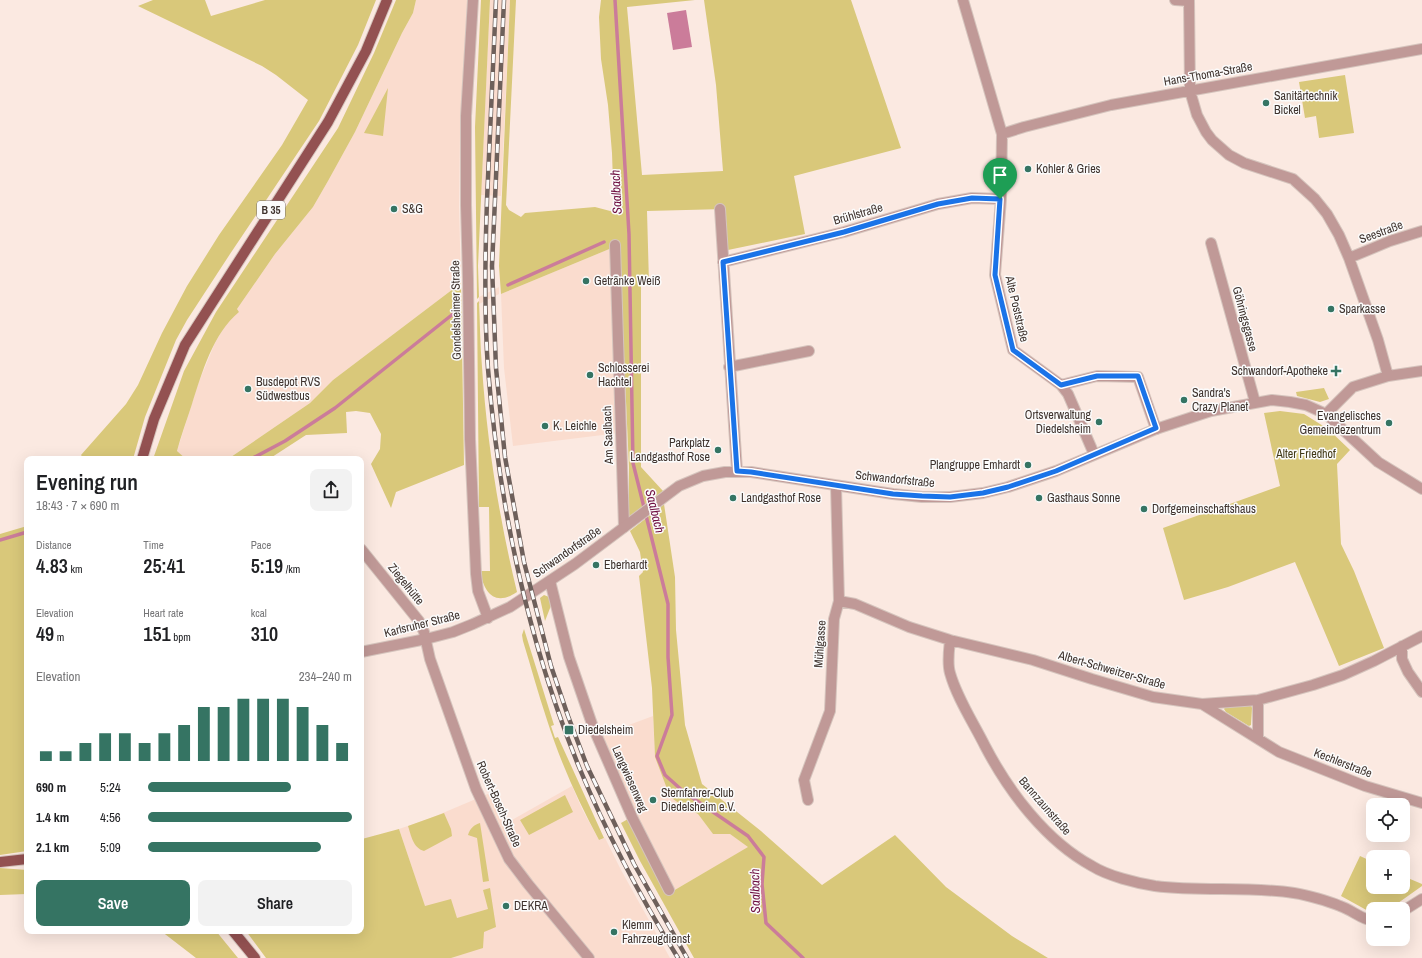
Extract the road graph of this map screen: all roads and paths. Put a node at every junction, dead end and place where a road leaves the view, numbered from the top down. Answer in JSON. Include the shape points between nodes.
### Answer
{"nodes":[{"id":1,"x":387,"y":0,"type":"edge"},
{"id":2,"x":473,"y":0,"type":"edge"},
{"id":3,"x":963,"y":0,"type":"edge"},
{"id":4,"x":1175,"y":0,"type":"edge"},
{"id":5,"x":1189,"y":1,"type":"edge"},
{"id":6,"x":1422,"y":49,"type":"edge"},
{"id":7,"x":1190,"y":91,"type":"junction"},
{"id":8,"x":1002,"y":134,"type":"junction"},
{"id":9,"x":1000,"y":199,"type":"junction"},
{"id":10,"x":720,"y":209,"type":"dead end"},
{"id":11,"x":1422,"y":232,"type":"edge"},
{"id":12,"x":1211,"y":243,"type":"dead end"},
{"id":13,"x":615,"y":245,"type":"dead end"},
{"id":14,"x":1349,"y":258,"type":"junction"},
{"id":15,"x":723,"y":262,"type":"junction"},
{"id":16,"x":809,"y":351,"type":"dead end"},
{"id":17,"x":729,"y":368,"type":"junction"},
{"id":18,"x":1422,"y":370,"type":"edge"},
{"id":19,"x":1388,"y":376,"type":"junction"},
{"id":20,"x":1061,"y":385,"type":"junction"},
{"id":21,"x":1255,"y":402,"type":"junction"},
{"id":22,"x":1326,"y":414,"type":"junction"},
{"id":23,"x":1156,"y":428,"type":"junction"},
{"id":24,"x":1094,"y":454,"type":"junction"},
{"id":25,"x":143,"y":456,"type":"edge"},
{"id":26,"x":737,"y":471,"type":"junction"},
{"id":27,"x":836,"y":486,"type":"junction"},
{"id":28,"x":1422,"y":489,"type":"edge"},
{"id":29,"x":624,"y":527,"type":"junction"},
{"id":30,"x":364,"y":553,"type":"edge"},
{"id":31,"x":550,"y":581,"type":"junction"},
{"id":32,"x":839,"y":601,"type":"junction"},
{"id":33,"x":488,"y":618,"type":"junction"},
{"id":34,"x":1422,"y":636,"type":"edge"},
{"id":35,"x":426,"y":639,"type":"junction"},
{"id":36,"x":950,"y":640,"type":"junction"},
{"id":37,"x":1402,"y":646,"type":"junction"},
{"id":38,"x":364,"y":651,"type":"edge"},
{"id":39,"x":1422,"y":692,"type":"edge"},
{"id":40,"x":1258,"y":700,"type":"junction"},
{"id":41,"x":1202,"y":704,"type":"junction"},
{"id":42,"x":1258,"y":738,"type":"junction"},
{"id":43,"x":808,"y":800,"type":"dead end"},
{"id":44,"x":1422,"y":803,"type":"edge"},
{"id":45,"x":24,"y":859,"type":"edge"},
{"id":46,"x":0,"y":862,"type":"edge"},
{"id":47,"x":669,"y":890,"type":"dead end"},
{"id":48,"x":1422,"y":899,"type":"edge"},
{"id":49,"x":1410,"y":907,"type":"edge"},
{"id":50,"x":1366,"y":919,"type":"edge"},
{"id":51,"x":235,"y":934,"type":"edge"},
{"id":52,"x":255,"y":958,"type":"edge"},
{"id":53,"x":589,"y":958,"type":"edge"}],
"edges":[{"from":1,"to":25,"type":"main road","number":"B 35","via":[[366,51],[328,122],[185,346],[154,419]]},
{"from":2,"to":33,"type":"street","name":"Gondelsheimer Straße","via":[[466,116],[470,439],[476,574],[478,591]]},
{"from":3,"to":8,"type":"street","name":"Alte Poststraße"},
{"from":4,"to":5,"type":"street"},
{"from":5,"to":7,"type":"street"},
{"from":6,"to":7,"type":"street","name":"Hans-Thoma-Straße"},
{"from":7,"to":8,"type":"street","name":"Hans-Thoma-Straße","via":[[1110,105]]},
{"from":7,"to":14,"type":"street","via":[[1197,115],[1212,140],[1229,156],[1293,179],[1303,187],[1327,214]]},
{"from":8,"to":9,"type":"street","name":"Alte Poststraße"},
{"from":9,"to":15,"type":"street","name":"Brühlstraße","via":[[972,198],[938,204],[844,232]]},
{"from":9,"to":20,"type":"street","name":"Alte Poststraße","via":[[995,275],[1013,350]]},
{"from":10,"to":15,"type":"street"},
{"from":11,"to":14,"type":"street","name":"Seestraße","via":[[1390,241]]},
{"from":12,"to":21,"type":"street","name":"Göhringsgasse"},
{"from":13,"to":29,"type":"street","name":"Am Saalbach"},
{"from":14,"to":19,"type":"street"},
{"from":15,"to":17,"type":"street"},
{"from":16,"to":17,"type":"street"},
{"from":17,"to":26,"type":"street"},
{"from":18,"to":19,"type":"street"},
{"from":19,"to":22,"type":"street","via":[[1353,387]]},
{"from":20,"to":23,"type":"street","via":[[1097,376],[1138,376]]},
{"from":20,"to":24,"type":"street","name":"Alte Poststraße","via":[[1068,394]]},
{"from":21,"to":22,"type":"street","name":"Schwandorfstraße","via":[[1290,402],[1306,405]]},
{"from":21,"to":23,"type":"street","name":"Schwandorfstraße","via":[[1211,411]]},
{"from":22,"to":28,"type":"street","name":"Schwandorfstraße","via":[[1378,462]]},
{"from":23,"to":24,"type":"street","name":"Schwandorfstraße"},
{"from":24,"to":27,"type":"street","name":"Schwandorfstraße","via":[[1056,471],[983,493],[950,497],[922,496]]},
{"from":26,"to":27,"type":"street","name":"Schwandorfstraße"},
{"from":26,"to":29,"type":"street","name":"Schwandorfstraße","via":[[703,476],[679,486]]},
{"from":27,"to":32,"type":"street","name":"Mühlgasse"},
{"from":29,"to":31,"type":"street","name":"Schwandorfstraße"},
{"from":30,"to":35,"type":"street","name":"Ziegelhütte","via":[[419,620]]},
{"from":31,"to":33,"type":"street","name":"Schwandorfstraße"},
{"from":31,"to":47,"type":"street","name":"Langwiesenweg","via":[[569,657],[593,728],[632,817]]},
{"from":32,"to":36,"type":"street","name":"Albert-Schweitzer-Straße","via":[[855,604],[909,627]]},
{"from":32,"to":43,"type":"street","name":"Mühlgasse","via":[[834,619],[830,711],[804,780]]},
{"from":33,"to":35,"type":"street","name":"Karlsruher Straße","via":[[453,632]]},
{"from":34,"to":37,"type":"street","name":"Albert-Schweitzer-Straße"},
{"from":35,"to":38,"type":"street","name":"Karlsruher Straße"},
{"from":35,"to":53,"type":"street","name":"Robert-Bosch-Straße","via":[[430,659],[475,786],[509,858]]},
{"from":36,"to":41,"type":"street","name":"Albert-Schweitzer-Straße","via":[[1033,660],[1152,697]]},
{"from":36,"to":50,"type":"street","name":"Bannzaunstraße","via":[[949,672],[998,770],[1024,806],[1074,855],[1092,867],[1114,876],[1155,886],[1294,893],[1341,906]]},
{"from":37,"to":39,"type":"street","via":[[1402,659]]},
{"from":37,"to":40,"type":"street","name":"Albert-Schweitzer-Straße","via":[[1343,675]]},
{"from":40,"to":41,"type":"street","name":"Albert-Schweitzer-Straße"},
{"from":40,"to":42,"type":"street"},
{"from":41,"to":42,"type":"street","name":"Kechlerstraße"},
{"from":42,"to":44,"type":"street","name":"Kechlerstraße","via":[[1279,752],[1365,786]]},
{"from":45,"to":46,"type":"main road"},
{"from":48,"to":49,"type":"street"},
{"from":51,"to":52,"type":"main road"}]}
